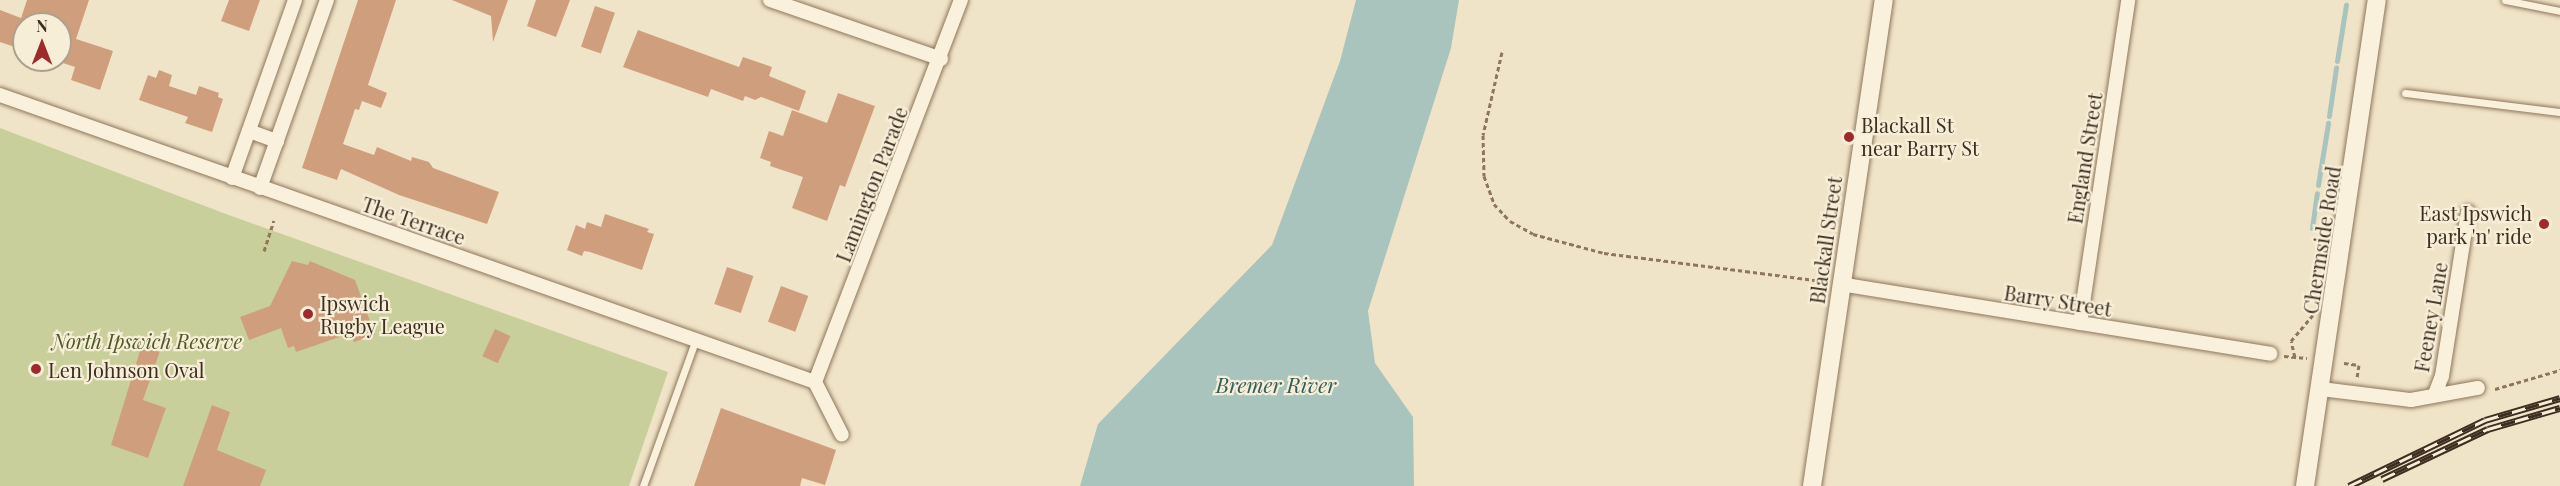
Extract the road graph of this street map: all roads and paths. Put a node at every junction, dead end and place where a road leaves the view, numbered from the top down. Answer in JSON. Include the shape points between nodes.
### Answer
{"nodes":[{"id":1,"x":295,"y":0,"type":"edge"},
{"id":2,"x":327,"y":0,"type":"edge"},
{"id":3,"x":770,"y":0,"type":"edge"},
{"id":4,"x":961,"y":0,"type":"edge"},
{"id":5,"x":1884,"y":0,"type":"edge"},
{"id":6,"x":2128,"y":0,"type":"edge"},
{"id":7,"x":2377,"y":0,"type":"edge"},
{"id":8,"x":2505,"y":0,"type":"edge"},
{"id":9,"x":2560,"y":11,"type":"edge"},
{"id":10,"x":1502,"y":52,"type":"dead end"},
{"id":11,"x":941,"y":59,"type":"junction"},
{"id":12,"x":2405,"y":93,"type":"dead end"},
{"id":13,"x":0,"y":95,"type":"edge"},
{"id":14,"x":2560,"y":112,"type":"edge"},
{"id":15,"x":249,"y":131,"type":"junction"},
{"id":16,"x":277,"y":141,"type":"junction"},
{"id":17,"x":232,"y":178,"type":"junction"},
{"id":18,"x":260,"y":188,"type":"junction"},
{"id":19,"x":2468,"y":212,"type":"dead end"},
{"id":20,"x":274,"y":221,"type":"dead end"},
{"id":21,"x":264,"y":251,"type":"dead end"},
{"id":22,"x":1840,"y":284,"type":"junction"},
{"id":23,"x":2319,"y":306,"type":"dead end"},
{"id":24,"x":2080,"y":323,"type":"junction"},
{"id":25,"x":696,"y":339,"type":"junction"},
{"id":26,"x":2270,"y":354,"type":"joint"},
{"id":27,"x":2295,"y":357,"type":"junction"},
{"id":28,"x":2311,"y":359,"type":"dead end"},
{"id":29,"x":2344,"y":363,"type":"dead end"},
{"id":30,"x":2560,"y":370,"type":"edge"},
{"id":31,"x":2356,"y":378,"type":"dead end"},
{"id":32,"x":815,"y":382,"type":"junction"},
{"id":33,"x":2478,"y":388,"type":"dead end"},
{"id":34,"x":2495,"y":388,"type":"dead end"},
{"id":35,"x":2321,"y":389,"type":"junction"},
{"id":36,"x":2435,"y":394,"type":"junction"},
{"id":37,"x":842,"y":435,"type":"dead end"},
{"id":38,"x":643,"y":486,"type":"edge"},
{"id":39,"x":1812,"y":486,"type":"edge"},
{"id":40,"x":2305,"y":486,"type":"edge"}],
"edges":[{"from":1,"to":15,"type":"street"},
{"from":2,"to":16,"type":"street"},
{"from":3,"to":11,"type":"street"},
{"from":4,"to":11,"type":"street","name":"Lamington Parade"},
{"from":5,"to":22,"type":"street","name":"Blackall Street"},
{"from":6,"to":24,"type":"street","name":"England Street"},
{"from":7,"to":35,"type":"street","name":"Chermside Road"},
{"from":8,"to":9,"type":"lane"},
{"from":10,"to":22,"type":"path","via":[[1483,135],[1484,176],[1494,204],[1510,221],[1533,234],[1604,253]]},
{"from":11,"to":32,"type":"street","name":"Lamington Parade"},
{"from":12,"to":14,"type":"lane"},
{"from":13,"to":17,"type":"street","name":"The Terrace"},
{"from":15,"to":16,"type":"street"},
{"from":15,"to":17,"type":"street"},
{"from":16,"to":18,"type":"street"},
{"from":17,"to":18,"type":"street","name":"The Terrace"},
{"from":18,"to":25,"type":"street","name":"The Terrace"},
{"from":19,"to":36,"type":"street","name":"Feeney Lane","via":[[2442,376]]},
{"from":20,"to":21,"type":"path"},
{"from":22,"to":24,"type":"street","name":"Barry Street"},
{"from":22,"to":39,"type":"street","name":"Blackall Street"},
{"from":23,"to":27,"type":"path","via":[[2291,341]]},
{"from":24,"to":26,"type":"street","name":"Barry Street"},
{"from":25,"to":32,"type":"street","name":"The Terrace"},
{"from":25,"to":38,"type":"lane"},
{"from":26,"to":27,"type":"path"},
{"from":27,"to":28,"type":"path"},
{"from":29,"to":31,"type":"path","via":[[2359,365]]},
{"from":30,"to":34,"type":"path"},
{"from":32,"to":37,"type":"street"},
{"from":33,"to":36,"type":"street"},
{"from":35,"to":36,"type":"street","via":[[2411,400]]},
{"from":35,"to":40,"type":"street","name":"Chermside Road"}]}
